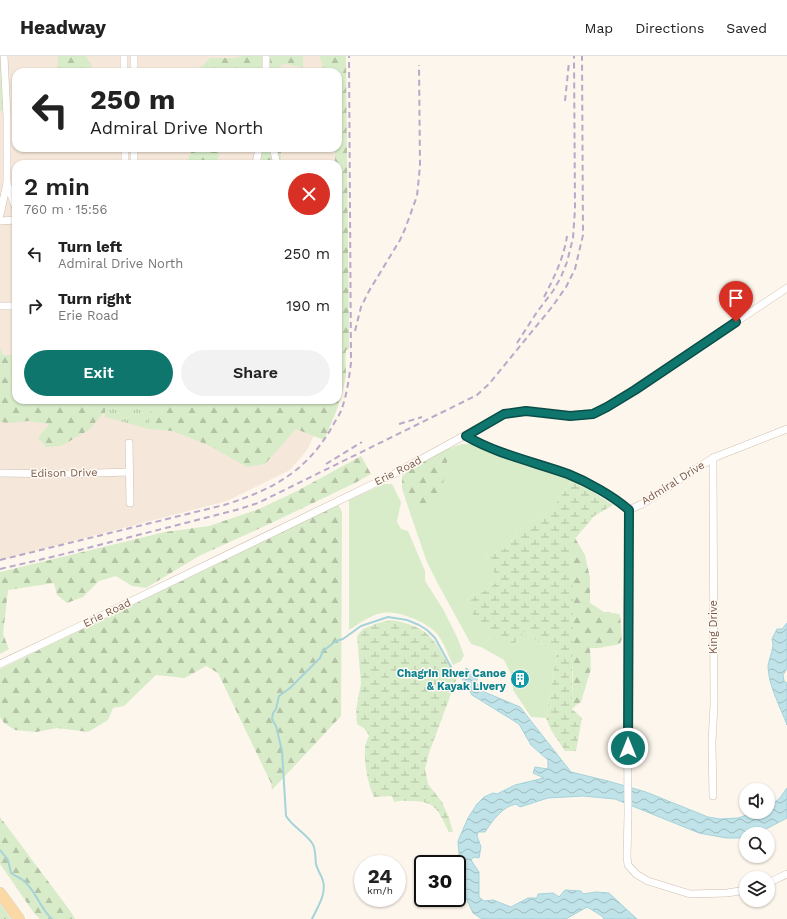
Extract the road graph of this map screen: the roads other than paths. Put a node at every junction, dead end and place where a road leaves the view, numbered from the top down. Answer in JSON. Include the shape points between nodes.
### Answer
{"nodes":[{"id":1,"x":4,"y":56,"type":"edge"},
{"id":2,"x":124,"y":56,"type":"edge"},
{"id":3,"x":134,"y":56,"type":"edge"},
{"id":4,"x":266,"y":56,"type":"edge"},
{"id":5,"x":124,"y":68,"type":"edge"},
{"id":6,"x":134,"y":68,"type":"edge"},
{"id":7,"x":266,"y":68,"type":"edge"},
{"id":8,"x":7,"y":183,"type":"junction"},
{"id":9,"x":12,"y":197,"type":"edge"},
{"id":10,"x":0,"y":214,"type":"edge"},
{"id":11,"x":12,"y":220,"type":"edge"},
{"id":12,"x":0,"y":221,"type":"edge"},
{"id":13,"x":787,"y":288,"type":"edge"},
{"id":14,"x":0,"y":306,"type":"edge"},
{"id":15,"x":12,"y":306,"type":"edge"},
{"id":16,"x":787,"y":429,"type":"edge"},
{"id":17,"x":466,"y":436,"type":"junction"},
{"id":18,"x":129,"y":443,"type":"dead end"},
{"id":19,"x":713,"y":458,"type":"junction"},
{"id":20,"x":129,"y":472,"type":"junction"},
{"id":21,"x":0,"y":473,"type":"edge"},
{"id":22,"x":130,"y":503,"type":"dead end"},
{"id":23,"x":629,"y":510,"type":"junction"},
{"id":24,"x":0,"y":664,"type":"edge"},
{"id":25,"x":713,"y":796,"type":"dead end"},
{"id":26,"x":787,"y":874,"type":"edge"},
{"id":27,"x":775,"y":880,"type":"edge"},
{"id":28,"x":739,"y":891,"type":"edge"},
{"id":29,"x":0,"y":894,"type":"edge"},
{"id":30,"x":19,"y":919,"type":"edge"}],
"edges":[{"from":1,"to":8,"type":"street"},
{"from":2,"to":5,"type":"street"},
{"from":3,"to":6,"type":"street"},
{"from":4,"to":7,"type":"street"},
{"from":8,"to":9,"type":"street"},
{"from":8,"to":10,"type":"street"},
{"from":11,"to":12,"type":"street"},
{"from":13,"to":17,"type":"street","name":"Erie Road","via":[[635,390],[593,414],[570,416],[526,411],[504,414]]},
{"from":14,"to":15,"type":"street"},
{"from":16,"to":19,"type":"street","name":"Admiral Drive"},
{"from":17,"to":23,"type":"street","via":[[518,458],[570,475]]},
{"from":17,"to":24,"type":"street","name":"Erie Road","via":[[394,474]]},
{"from":18,"to":20,"type":"street"},
{"from":19,"to":23,"type":"street","name":"Admiral Drive"},
{"from":19,"to":25,"type":"street","name":"King Drive"},
{"from":20,"to":21,"type":"street","name":"Edison Drive"},
{"from":20,"to":22,"type":"street"},
{"from":23,"to":28,"type":"street","name":"Admiral Drive","via":[[628,865],[636,874],[648,881],[690,894]]},
{"from":26,"to":27,"type":"street"},
{"from":29,"to":30,"type":"main road"}]}
